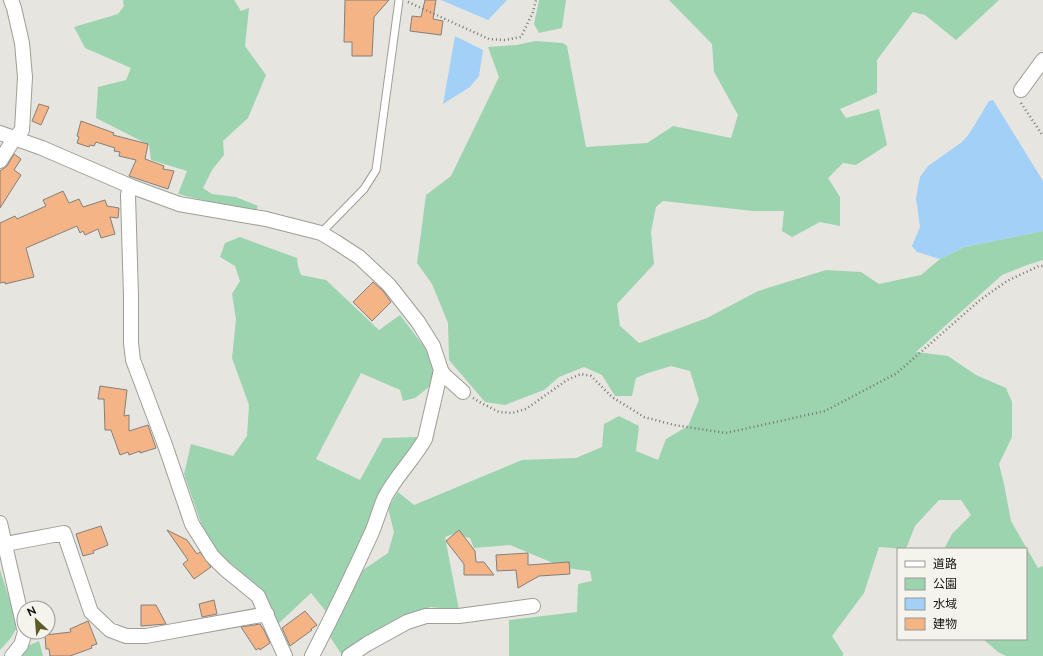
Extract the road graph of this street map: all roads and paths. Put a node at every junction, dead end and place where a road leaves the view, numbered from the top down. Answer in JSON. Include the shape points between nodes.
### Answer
{"nodes":[{"id":1,"x":11,"y":0,"type":"edge"},
{"id":2,"x":400,"y":0,"type":"edge"},
{"id":3,"x":404,"y":0,"type":"edge"},
{"id":4,"x":536,"y":0,"type":"edge"},
{"id":5,"x":1043,"y":60,"type":"edge"},
{"id":6,"x":1021,"y":90,"type":"joint"},
{"id":7,"x":0,"y":133,"type":"edge"},
{"id":8,"x":1043,"y":136,"type":"edge"},
{"id":9,"x":14,"y":139,"type":"junction"},
{"id":10,"x":0,"y":161,"type":"edge"},
{"id":11,"x":130,"y":186,"type":"junction"},
{"id":12,"x":321,"y":233,"type":"junction"},
{"id":13,"x":1043,"y":266,"type":"edge"},
{"id":14,"x":441,"y":370,"type":"junction"},
{"id":15,"x":464,"y":392,"type":"joint"},
{"id":16,"x":0,"y":523,"type":"edge"},
{"id":17,"x":2,"y":545,"type":"edge"},
{"id":18,"x":17,"y":600,"type":"edge"},
{"id":19,"x":533,"y":606,"type":"dead end"},
{"id":20,"x":267,"y":614,"type":"junction"},
{"id":21,"x":23,"y":640,"type":"edge"},
{"id":22,"x":12,"y":656,"type":"edge"},
{"id":23,"x":286,"y":656,"type":"edge"},
{"id":24,"x":312,"y":656,"type":"edge"},
{"id":25,"x":350,"y":656,"type":"edge"}],
"edges":[{"from":1,"to":9,"type":"street","via":[[22,43],[25,77],[22,130]]},
{"from":2,"to":12,"type":"lane","via":[[376,170],[364,189]]},
{"from":3,"to":4,"type":"path","via":[[489,39],[504,40],[521,36]]},
{"from":5,"to":6,"type":"street"},
{"from":6,"to":8,"type":"path","via":[[1021,104]]},
{"from":7,"to":9,"type":"street"},
{"from":9,"to":10,"type":"street"},
{"from":9,"to":11,"type":"street","via":[[42,148]]},
{"from":11,"to":12,"type":"street","via":[[179,204],[266,219]]},
{"from":11,"to":20,"type":"street","via":[[128,195],[133,360],[192,524],[212,556],[258,596]]},
{"from":12,"to":14,"type":"street","via":[[359,257],[389,285],[418,322],[432,346]]},
{"from":13,"to":15,"type":"path","via":[[1007,281],[980,300],[898,373],[825,411],[726,433],[674,425],[644,417],[612,397],[591,376],[581,374],[567,380],[526,409],[512,413],[499,412]]},
{"from":14,"to":15,"type":"street"},
{"from":14,"to":24,"type":"street","via":[[425,439],[400,472],[385,498],[342,597]]},
{"from":16,"to":17,"type":"street"},
{"from":17,"to":18,"type":"street"},
{"from":17,"to":20,"type":"street","via":[[64,533],[91,612],[110,630],[126,636],[146,636]]},
{"from":19,"to":25,"type":"street","via":[[459,616],[426,616],[408,622]]},
{"from":20,"to":23,"type":"street"},
{"from":21,"to":22,"type":"street"}]}
